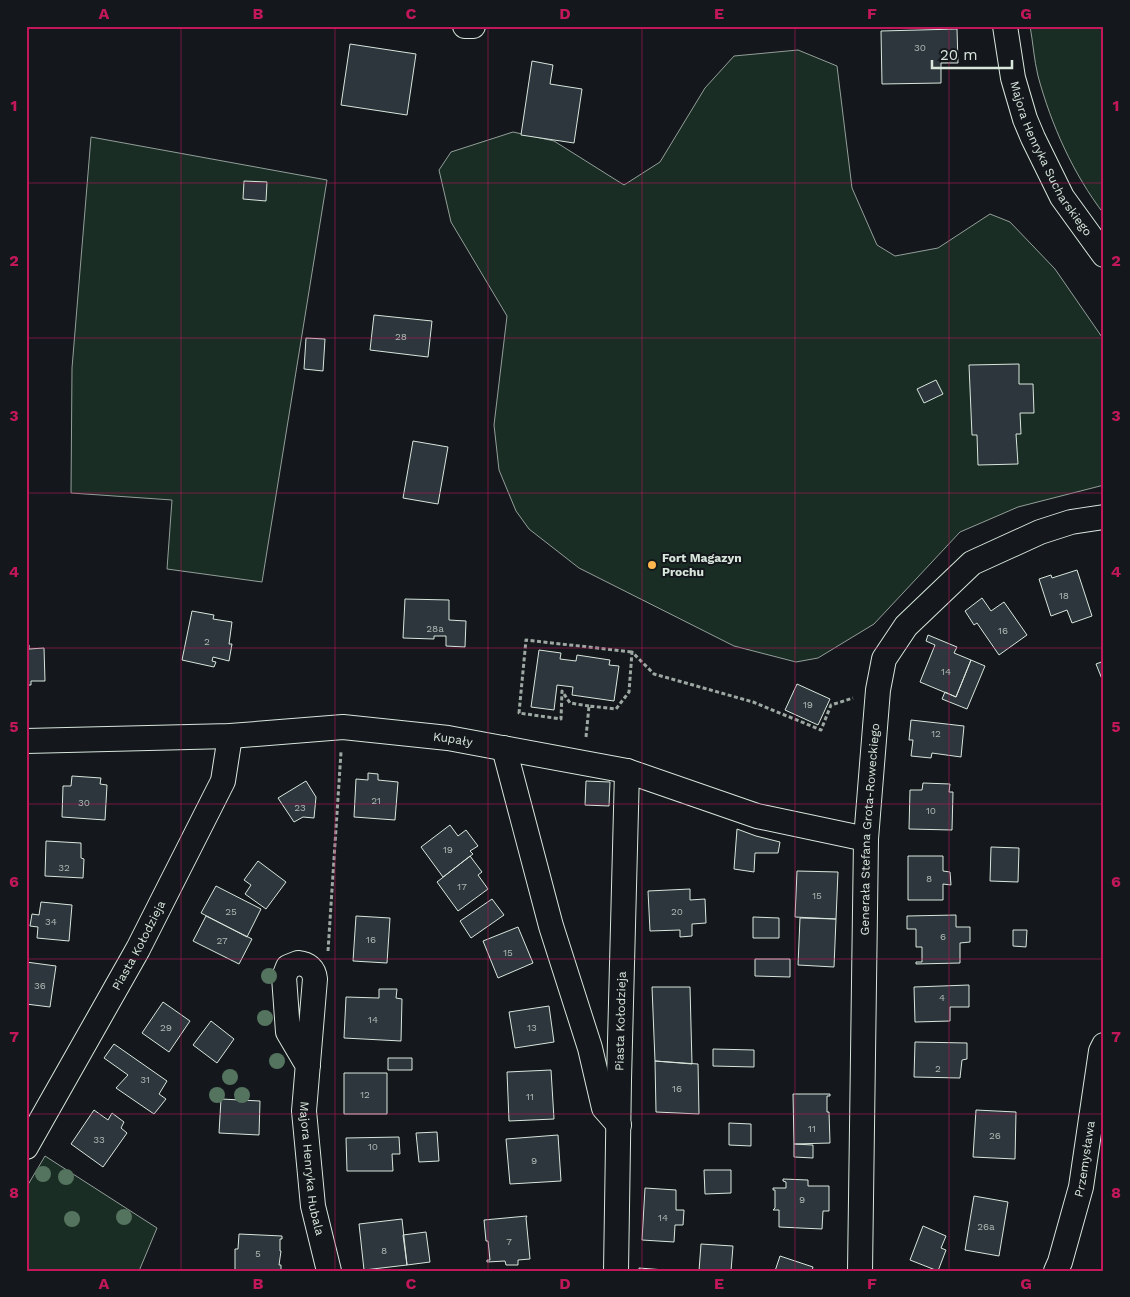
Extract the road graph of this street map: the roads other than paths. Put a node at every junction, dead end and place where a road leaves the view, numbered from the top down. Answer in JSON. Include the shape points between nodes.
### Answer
{"nodes":[{"id":1,"x":465,"y":26,"type":"edge"},
{"id":2,"x":473,"y":26,"type":"edge"},
{"id":3,"x":1005,"y":26,"type":"edge"},
{"id":4,"x":1104,"y":255,"type":"edge"},
{"id":5,"x":1104,"y":517,"type":"edge"},
{"id":6,"x":230,"y":736,"type":"junction"},
{"id":7,"x":26,"y":741,"type":"edge"},
{"id":8,"x":504,"y":748,"type":"junction"},
{"id":9,"x":627,"y":771,"type":"junction"},
{"id":10,"x":866,"y":840,"type":"junction"},
{"id":11,"x":314,"y":979,"type":"road end"},
{"id":12,"x":1104,"y":1044,"type":"edge"},
{"id":13,"x":618,"y":1125,"type":"junction"},
{"id":14,"x":26,"y":1147,"type":"edge"},
{"id":15,"x":329,"y":1271,"type":"edge"},
{"id":16,"x":616,"y":1271,"type":"edge"},
{"id":17,"x":860,"y":1271,"type":"edge"},
{"id":18,"x":1056,"y":1271,"type":"edge"}],
"edges":[{"from":1,"to":2,"type":"street"},
{"from":3,"to":4,"type":"street","name":"Majora Henryka Sucharskiego","via":[[1013,78],[1033,138],[1062,197]]},
{"from":5,"to":10,"type":"street","name":"Generała Stefana Grota-Roweckiego","via":[[1071,522],[1040,532],[972,563],[906,626],[884,659],[878,690]]},
{"from":6,"to":7,"type":"street","name":"Kupały"},
{"from":6,"to":8,"type":"street","name":"Kupały","via":[[343,727],[448,738]]},
{"from":6,"to":14,"type":"street","name":"Piasta Kołodzieja","via":[[223,781],[138,949]]},
{"from":8,"to":9,"type":"street","name":"Kupały"},
{"from":8,"to":13,"type":"street","via":[[551,926],[590,1048],[604,1108]]},
{"from":9,"to":10,"type":"street","name":"Kupały","via":[[756,816]]},
{"from":9,"to":13,"type":"street","name":"Piasta Kołodzieja"},
{"from":10,"to":17,"type":"street","name":"Generała Stefana Grota-Roweckiego"},
{"from":11,"to":15,"type":"street","name":"Majora Henryka Hubala","via":[[304,1111],[313,1206]]},
{"from":12,"to":18,"type":"street","name":"Przemysława","via":[[1081,1187]]},
{"from":13,"to":16,"type":"street","name":"Piasta Kołodzieja"}]}
